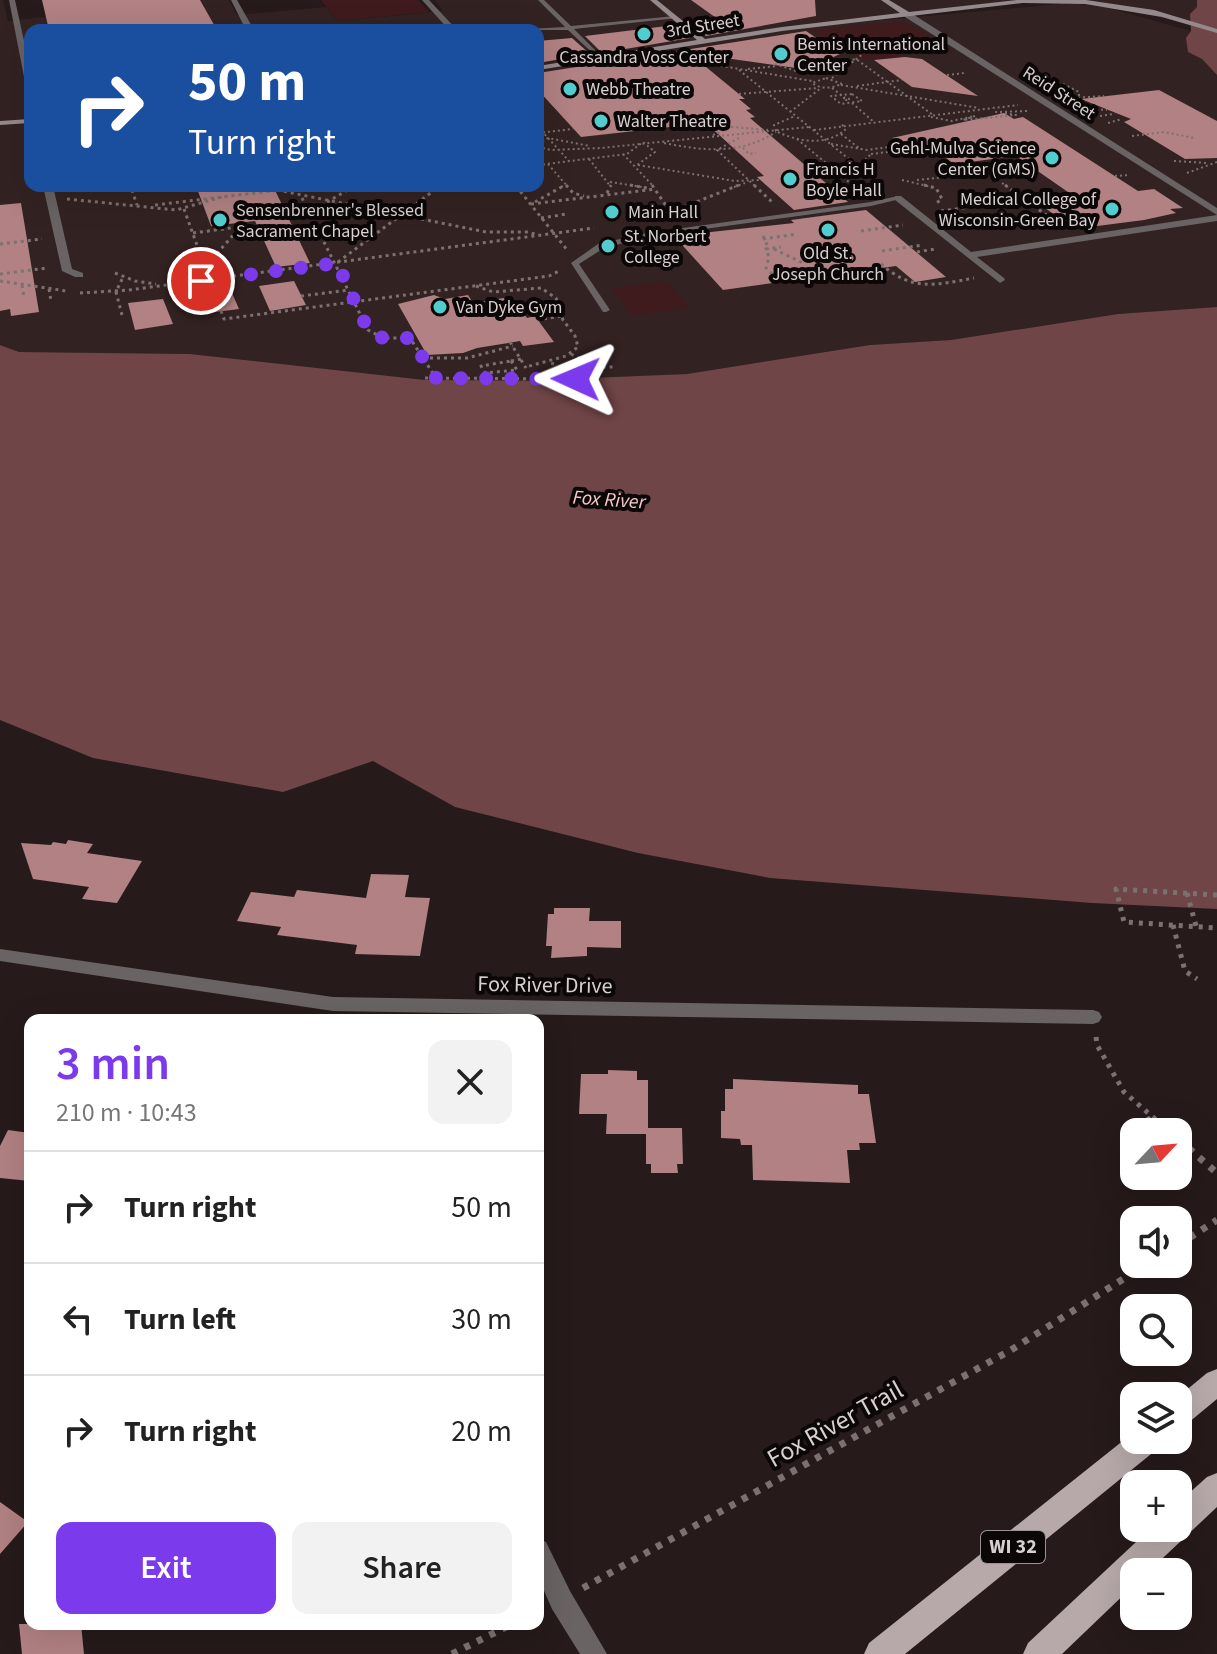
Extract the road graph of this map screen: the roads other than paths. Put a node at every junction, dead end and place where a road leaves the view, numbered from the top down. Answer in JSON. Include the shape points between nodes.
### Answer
{"nodes":[{"id":1,"x":12,"y":0,"type":"edge"},
{"id":2,"x":234,"y":0,"type":"edge"},
{"id":3,"x":425,"y":0,"type":"edge"},
{"id":4,"x":541,"y":0,"type":"edge"},
{"id":5,"x":653,"y":0,"type":"edge"},
{"id":6,"x":884,"y":0,"type":"edge"},
{"id":7,"x":1035,"y":0,"type":"edge"},
{"id":8,"x":1131,"y":0,"type":"edge"},
{"id":9,"x":1009,"y":2,"type":"edge"},
{"id":10,"x":908,"y":15,"type":"junction"},
{"id":11,"x":1161,"y":15,"type":"junction"},
{"id":12,"x":675,"y":18,"type":"junction"},
{"id":13,"x":247,"y":24,"type":"edge"},
{"id":14,"x":447,"y":24,"type":"edge"},
{"id":15,"x":544,"y":29,"type":"edge"},
{"id":16,"x":570,"y":29,"type":"junction"},
{"id":17,"x":1217,"y":31,"type":"edge"},
{"id":18,"x":704,"y":42,"type":"junction"},
{"id":19,"x":24,"y":54,"type":"edge"},
{"id":20,"x":601,"y":59,"type":"junction"},
{"id":21,"x":544,"y":67,"type":"edge"},
{"id":22,"x":24,"y":121,"type":"edge"},
{"id":23,"x":0,"y":123,"type":"edge"},
{"id":24,"x":49,"y":192,"type":"edge"},
{"id":25,"x":898,"y":198,"type":"joint"},
{"id":26,"x":1217,"y":212,"type":"edge"},
{"id":27,"x":1217,"y":218,"type":"edge"},
{"id":28,"x":969,"y":255,"type":"junction"},
{"id":29,"x":79,"y":275,"type":"dead end"},
{"id":30,"x":997,"y":277,"type":"road end"},
{"id":31,"x":606,"y":310,"type":"dead end"},
{"id":32,"x":0,"y":955,"type":"edge"},
{"id":33,"x":470,"y":1014,"type":"edge"},
{"id":34,"x":544,"y":1014,"type":"edge"},
{"id":35,"x":1093,"y":1017,"type":"road end"},
{"id":36,"x":1217,"y":1382,"type":"edge"},
{"id":37,"x":1192,"y":1403,"type":"edge"},
{"id":38,"x":1129,"y":1454,"type":"edge"},
{"id":39,"x":1217,"y":1487,"type":"edge"},
{"id":40,"x":1192,"y":1510,"type":"edge"},
{"id":41,"x":1158,"y":1542,"type":"edge"},
{"id":42,"x":544,"y":1563,"type":"edge"},
{"id":43,"x":594,"y":1654,"type":"edge"},
{"id":44,"x":880,"y":1654,"type":"edge"},
{"id":45,"x":1039,"y":1654,"type":"edge"}],
"edges":[{"from":1,"to":19,"type":"street"},
{"from":2,"to":13,"type":"street"},
{"from":3,"to":14,"type":"street"},
{"from":4,"to":16,"type":"lane"},
{"from":5,"to":12,"type":"main road"},
{"from":6,"to":10,"type":"main road","name":"Reid Street"},
{"from":7,"to":9,"type":"main road"},
{"from":8,"to":11,"type":"main road"},
{"from":9,"to":10,"type":"main road","name":"3rd Street"},
{"from":9,"to":11,"type":"main road","via":[[1085,2]]},
{"from":10,"to":18,"type":"main road","name":"3rd Street"},
{"from":10,"to":26,"type":"street","name":"Reid Street"},
{"from":11,"to":17,"type":"main road"},
{"from":12,"to":16,"type":"lane"},
{"from":12,"to":18,"type":"main road"},
{"from":15,"to":16,"type":"lane"},
{"from":16,"to":20,"type":"lane"},
{"from":18,"to":20,"type":"main road","name":"3rd Street"},
{"from":20,"to":21,"type":"main road","name":"3rd Street"},
{"from":22,"to":23,"type":"main road"},
{"from":24,"to":29,"type":"street","via":[[65,266]]},
{"from":25,"to":28,"type":"street"},
{"from":25,"to":31,"type":"lane","via":[[601,246],[577,262]]},
{"from":27,"to":28,"type":"street"},
{"from":28,"to":30,"type":"street"},
{"from":32,"to":33,"type":"street","name":"Fox River Drive","via":[[333,1004]]},
{"from":34,"to":35,"type":"street","name":"Fox River Drive"},
{"from":36,"to":37,"type":"main road"},
{"from":38,"to":44,"type":"main road","number":"WI 32"},
{"from":39,"to":40,"type":"main road"},
{"from":41,"to":45,"type":"main road"},
{"from":42,"to":43,"type":"street"}]}
